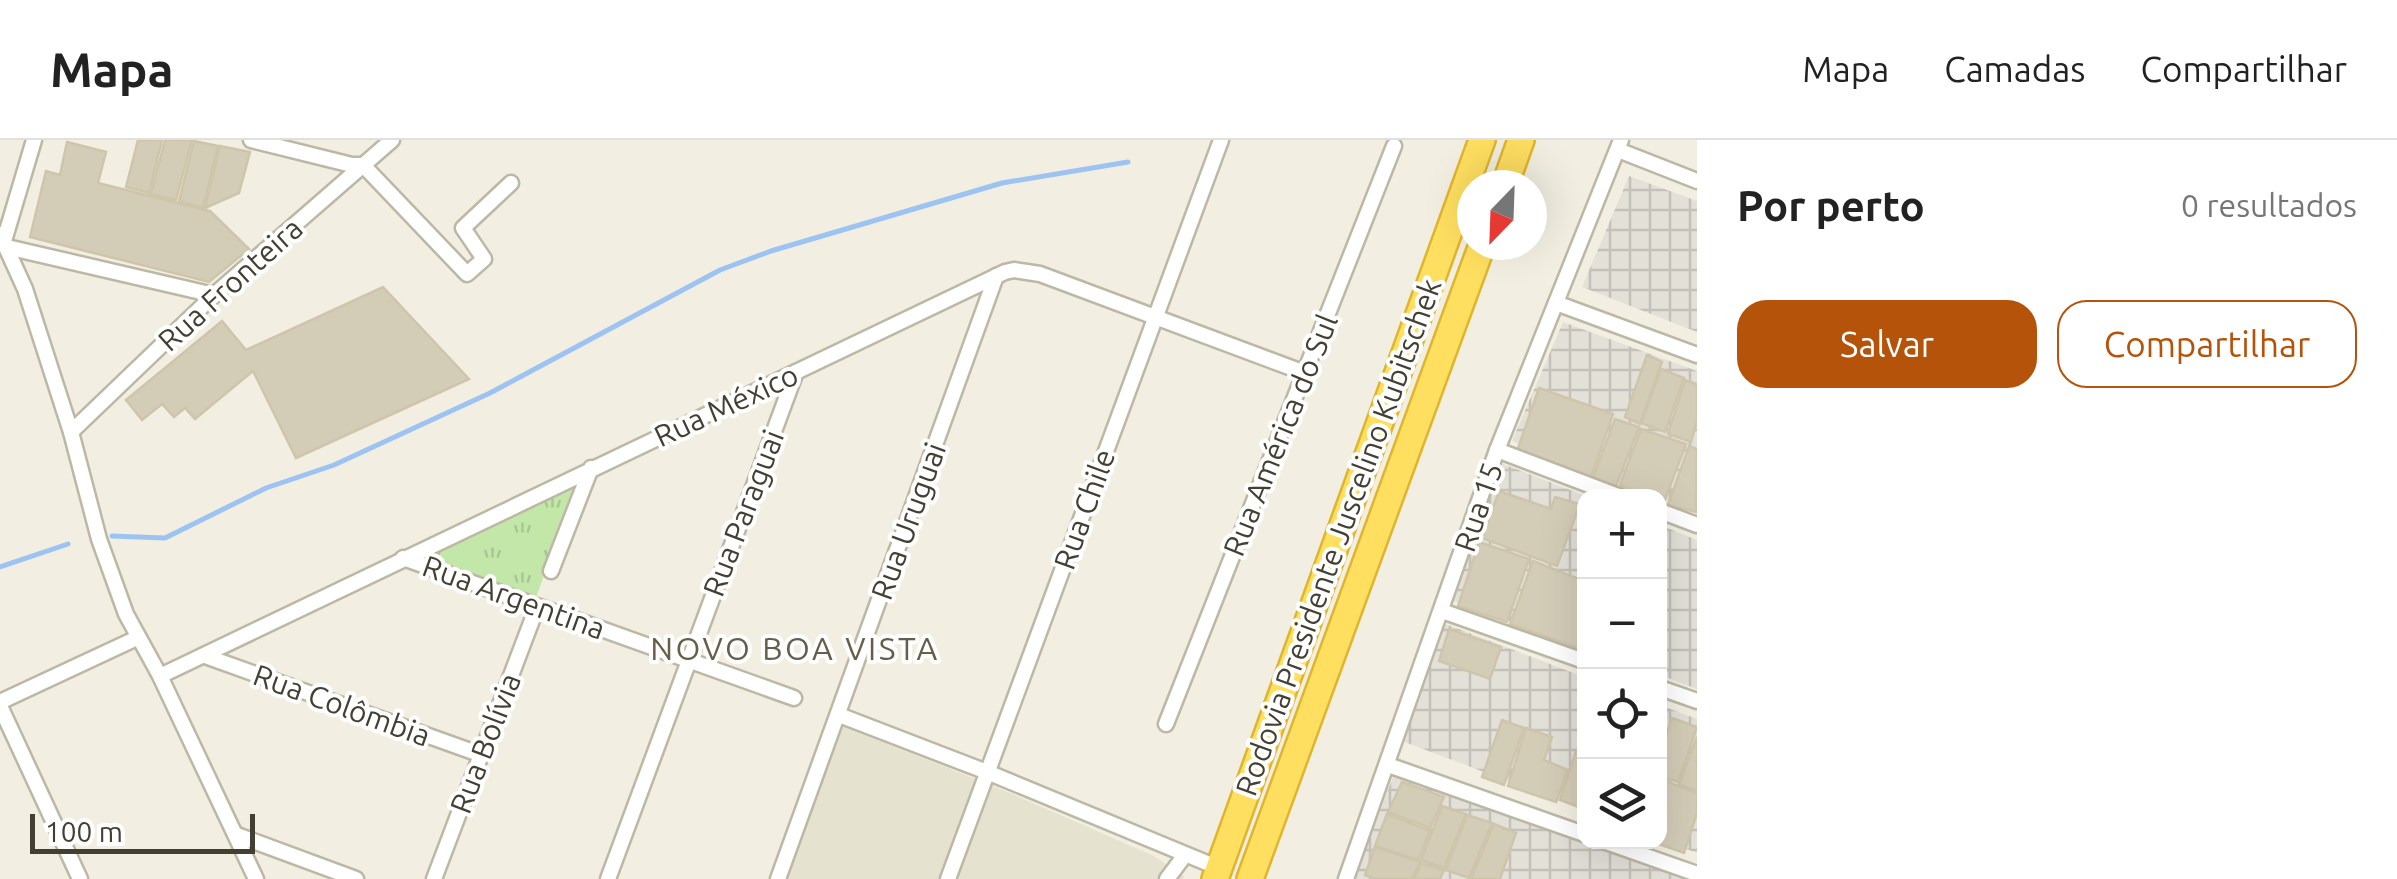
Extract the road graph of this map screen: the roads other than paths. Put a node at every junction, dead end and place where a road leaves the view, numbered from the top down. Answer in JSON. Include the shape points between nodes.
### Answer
{"nodes":[{"id":1,"x":34,"y":140,"type":"edge"},
{"id":2,"x":251,"y":140,"type":"edge"},
{"id":3,"x":392,"y":140,"type":"edge"},
{"id":4,"x":1221,"y":140,"type":"edge"},
{"id":5,"x":1482,"y":140,"type":"edge"},
{"id":6,"x":1521,"y":140,"type":"edge"},
{"id":7,"x":1619,"y":145,"type":"edge"},
{"id":8,"x":1394,"y":146,"type":"dead end"},
{"id":9,"x":363,"y":165,"type":"junction"},
{"id":10,"x":1510,"y":170,"type":"edge"},
{"id":11,"x":1697,"y":181,"type":"edge"},
{"id":12,"x":511,"y":183,"type":"dead end"},
{"id":13,"x":4,"y":241,"type":"edge"},
{"id":14,"x":1477,"y":260,"type":"edge"},
{"id":15,"x":996,"y":276,"type":"junction"},
{"id":16,"x":214,"y":295,"type":"junction"},
{"id":17,"x":1556,"y":302,"type":"junction"},
{"id":18,"x":1155,"y":318,"type":"junction"},
{"id":19,"x":1697,"y":354,"type":"edge"},
{"id":20,"x":796,"y":372,"type":"junction"},
{"id":21,"x":1305,"y":373,"type":"junction"},
{"id":22,"x":71,"y":432,"type":"junction"},
{"id":23,"x":1497,"y":450,"type":"junction"},
{"id":24,"x":591,"y":468,"type":"junction"},
{"id":25,"x":1602,"y":489,"type":"edge"},
{"id":26,"x":1667,"y":514,"type":"edge"},
{"id":27,"x":1697,"y":525,"type":"edge"},
{"id":28,"x":403,"y":558,"type":"junction"},
{"id":29,"x":551,"y":572,"type":"dead end"},
{"id":30,"x":537,"y":607,"type":"junction"},
{"id":31,"x":1442,"y":611,"type":"junction"},
{"id":32,"x":138,"y":638,"type":"junction"},
{"id":33,"x":204,"y":656,"type":"junction"},
{"id":34,"x":688,"y":658,"type":"junction"},
{"id":35,"x":1577,"y":659,"type":"edge"},
{"id":36,"x":160,"y":676,"type":"junction"},
{"id":37,"x":1667,"y":690,"type":"edge"},
{"id":38,"x":794,"y":698,"type":"dead end"},
{"id":39,"x":1697,"y":701,"type":"edge"},
{"id":40,"x":0,"y":704,"type":"edge"},
{"id":41,"x":839,"y":714,"type":"junction"},
{"id":42,"x":1166,"y":724,"type":"dead end"},
{"id":43,"x":479,"y":754,"type":"junction"},
{"id":44,"x":1388,"y":765,"type":"junction"},
{"id":45,"x":988,"y":772,"type":"junction"},
{"id":46,"x":1577,"y":832,"type":"edge"},
{"id":47,"x":238,"y":835,"type":"junction"},
{"id":48,"x":1626,"y":849,"type":"edge"},
{"id":49,"x":1186,"y":855,"type":"junction"},
{"id":50,"x":1217,"y":874,"type":"edge"},
{"id":51,"x":1697,"y":874,"type":"edge"},
{"id":52,"x":80,"y":879,"type":"edge"},
{"id":53,"x":256,"y":879,"type":"edge"},
{"id":54,"x":356,"y":879,"type":"edge"},
{"id":55,"x":434,"y":879,"type":"edge"},
{"id":56,"x":608,"y":879,"type":"edge"},
{"id":57,"x":778,"y":879,"type":"edge"},
{"id":58,"x":948,"y":879,"type":"edge"},
{"id":59,"x":1167,"y":879,"type":"edge"},
{"id":60,"x":1250,"y":879,"type":"edge"},
{"id":61,"x":1346,"y":879,"type":"edge"}],
"edges":[{"from":1,"to":13,"type":"street"},
{"from":2,"to":9,"type":"street"},
{"from":3,"to":9,"type":"street","name":"Rua Fronteira"},
{"from":4,"to":18,"type":"street","name":"Rua Chile"},
{"from":5,"to":50,"type":"highway","name":"Rodovia Presidente Juscelino Kubitschek"},
{"from":6,"to":10,"type":"highway"},
{"from":7,"to":11,"type":"street"},
{"from":7,"to":17,"type":"street","name":"Rua 15"},
{"from":8,"to":21,"type":"street","name":"Rua América do Sul"},
{"from":9,"to":12,"type":"street","via":[[467,274],[484,259],[463,228]]},
{"from":9,"to":16,"type":"street","name":"Rua Fronteira"},
{"from":13,"to":16,"type":"street"},
{"from":13,"to":22,"type":"street"},
{"from":14,"to":60,"type":"highway","name":"Rodovia Presidente Juscelino Kubitschek"},
{"from":15,"to":18,"type":"street","name":"Rua México","via":[[1014,270],[1040,274]]},
{"from":15,"to":20,"type":"street","name":"Rua México"},
{"from":15,"to":41,"type":"street","name":"Rua Uruguai"},
{"from":16,"to":22,"type":"street","name":"Rua Fronteira"},
{"from":17,"to":19,"type":"street"},
{"from":17,"to":23,"type":"street","name":"Rua 15"},
{"from":18,"to":21,"type":"street","name":"Rua México"},
{"from":18,"to":45,"type":"street","name":"Rua Chile"},
{"from":20,"to":24,"type":"street","name":"Rua México"},
{"from":20,"to":34,"type":"street","name":"Rua Paraguai"},
{"from":21,"to":42,"type":"street","name":"Rua América do Sul"},
{"from":22,"to":32,"type":"street","via":[[99,540]]},
{"from":23,"to":25,"type":"street"},
{"from":23,"to":31,"type":"street","name":"Rua 15"},
{"from":24,"to":28,"type":"street","name":"Rua México"},
{"from":24,"to":29,"type":"street"},
{"from":26,"to":27,"type":"street"},
{"from":28,"to":30,"type":"street","name":"Rua Argentina"},
{"from":28,"to":33,"type":"street","name":"Rua México"},
{"from":30,"to":34,"type":"street","name":"Rua Argentina"},
{"from":30,"to":43,"type":"street","name":"Rua Bolívia"},
{"from":31,"to":35,"type":"street"},
{"from":31,"to":44,"type":"street","name":"Rua 15"},
{"from":32,"to":36,"type":"street"},
{"from":32,"to":40,"type":"street"},
{"from":33,"to":36,"type":"street","name":"Rua México"},
{"from":33,"to":43,"type":"street","name":"Rua Colômbia"},
{"from":34,"to":38,"type":"street","name":"Rua Argentina"},
{"from":34,"to":56,"type":"street","name":"Rua Paraguai"},
{"from":36,"to":47,"type":"street"},
{"from":37,"to":39,"type":"street"},
{"from":40,"to":52,"type":"street"},
{"from":41,"to":45,"type":"street"},
{"from":41,"to":57,"type":"street","name":"Rua Uruguai"},
{"from":43,"to":55,"type":"street","name":"Rua Bolívia"},
{"from":44,"to":46,"type":"street"},
{"from":44,"to":61,"type":"street","name":"Rua 15"},
{"from":45,"to":49,"type":"street"},
{"from":45,"to":58,"type":"street","name":"Rua Chile"},
{"from":47,"to":53,"type":"street"},
{"from":47,"to":54,"type":"street"},
{"from":48,"to":51,"type":"street"},
{"from":49,"to":50,"type":"street"},
{"from":49,"to":59,"type":"street"}]}
